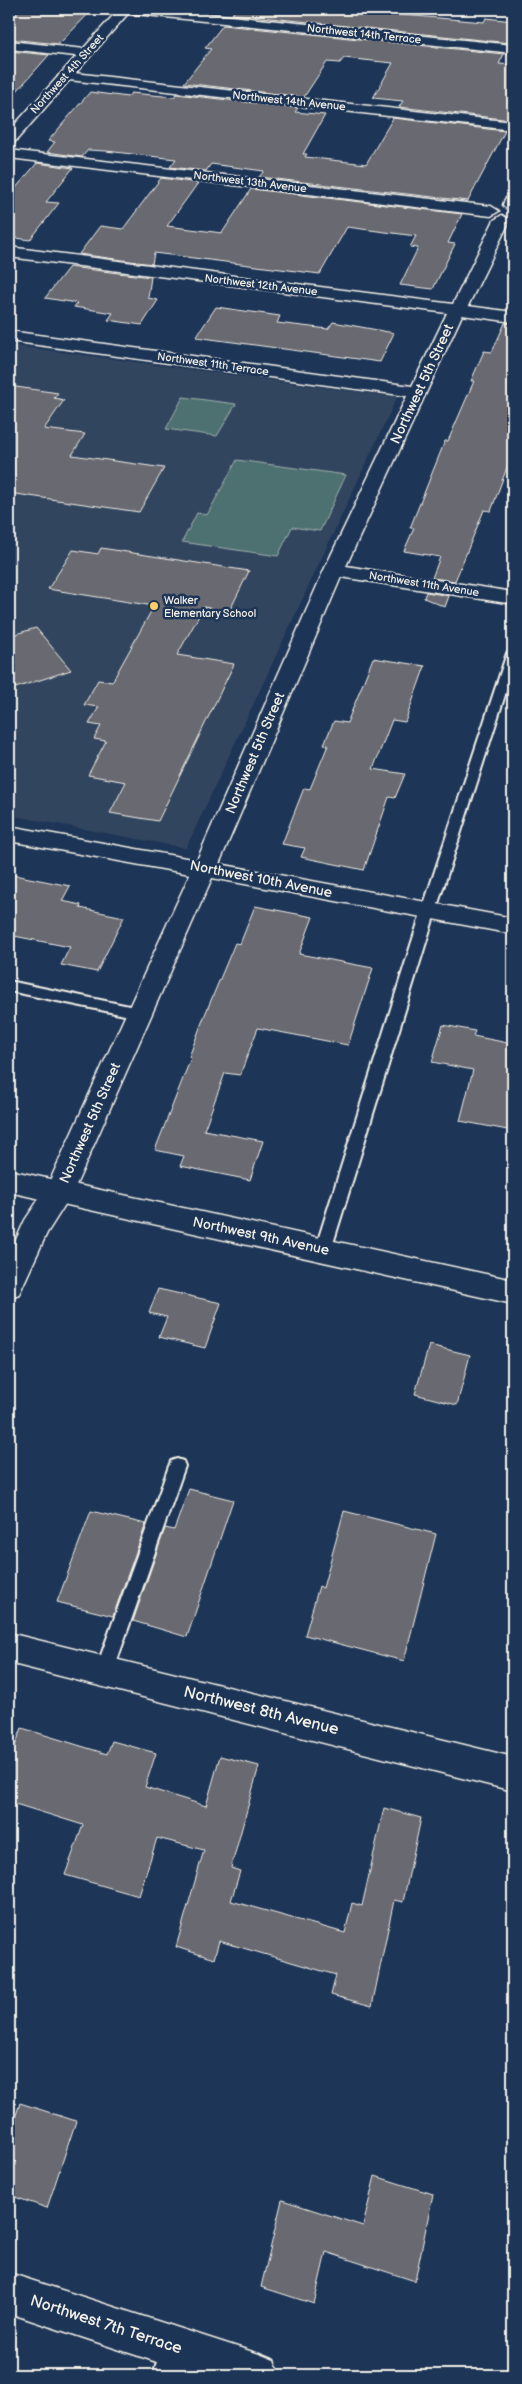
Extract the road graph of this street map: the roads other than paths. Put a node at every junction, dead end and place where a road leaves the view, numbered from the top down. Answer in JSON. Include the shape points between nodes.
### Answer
{"nodes":[{"id":1,"x":126,"y":9,"type":"edge"},
{"id":2,"x":9,"y":45,"type":"edge"},
{"id":3,"x":513,"y":49,"type":"edge"},
{"id":4,"x":85,"y":53,"type":"junction"},
{"id":5,"x":65,"y":76,"type":"junction"},
{"id":6,"x":513,"y":126,"type":"edge"},
{"id":7,"x":9,"y":140,"type":"edge"},
{"id":8,"x":9,"y":154,"type":"edge"},
{"id":9,"x":507,"y":210,"type":"edge"},
{"id":10,"x":9,"y":252,"type":"edge"},
{"id":11,"x":456,"y":310,"type":"junction"},
{"id":12,"x":513,"y":317,"type":"edge"},
{"id":13,"x":9,"y":336,"type":"edge"},
{"id":14,"x":418,"y":392,"type":"junction"},
{"id":15,"x":334,"y":570,"type":"junction"},
{"id":16,"x":513,"y":598,"type":"edge"},
{"id":17,"x":513,"y":653,"type":"edge"},
{"id":18,"x":9,"y":832,"type":"edge"},
{"id":19,"x":205,"y":868,"type":"junction"},
{"id":20,"x":429,"y":910,"type":"junction"},
{"id":21,"x":513,"y":926,"type":"edge"},
{"id":22,"x":9,"y":986,"type":"edge"},
{"id":23,"x":139,"y":1013,"type":"junction"},
{"id":24,"x":9,"y":1181,"type":"edge"},
{"id":25,"x":59,"y":1192,"type":"junction"},
{"id":26,"x":323,"y":1250,"type":"junction"},
{"id":27,"x":9,"y":1286,"type":"edge"},
{"id":28,"x":513,"y":1292,"type":"edge"},
{"id":29,"x":178,"y":1466,"type":"dead end"},
{"id":30,"x":9,"y":1648,"type":"edge"},
{"id":31,"x":104,"y":1672,"type":"junction"},
{"id":32,"x":513,"y":1774,"type":"edge"},
{"id":33,"x":9,"y":2293,"type":"edge"},
{"id":34,"x":168,"y":2361,"type":"edge"},
{"id":35,"x":259,"y":2375,"type":"edge"}],
"edges":[{"from":1,"to":3,"type":"street","name":"Northwest 14th Terrace"},
{"from":1,"to":4,"type":"street","name":"Northwest 4th Street"},
{"from":2,"to":4,"type":"street"},
{"from":4,"to":5,"type":"street","name":"Northwest 4th Street"},
{"from":5,"to":6,"type":"street","name":"Northwest 14th Avenue"},
{"from":5,"to":7,"type":"street","name":"Northwest 4th Street"},
{"from":8,"to":9,"type":"street","name":"Northwest 13th Avenue"},
{"from":9,"to":11,"type":"street","name":"Northwest 5th Street","via":[[463,302]]},
{"from":10,"to":11,"type":"street","name":"Northwest 12th Avenue"},
{"from":11,"to":12,"type":"street","name":"Northwest 12th Avenue"},
{"from":11,"to":14,"type":"street","name":"Northwest 5th Street"},
{"from":13,"to":14,"type":"street","name":"Northwest 11th Terrace"},
{"from":14,"to":15,"type":"street","name":"Northwest 5th Street"},
{"from":15,"to":16,"type":"street","name":"Northwest 11th Avenue"},
{"from":15,"to":19,"type":"street","name":"Northwest 5th Street"},
{"from":17,"to":20,"type":"lane"},
{"from":18,"to":19,"type":"street","name":"Northwest 10th Avenue"},
{"from":19,"to":20,"type":"street","name":"Northwest 10th Avenue"},
{"from":19,"to":23,"type":"street","name":"Northwest 5th Street"},
{"from":20,"to":21,"type":"street","name":"Northwest 10th Avenue"},
{"from":20,"to":26,"type":"lane"},
{"from":22,"to":23,"type":"lane"},
{"from":23,"to":25,"type":"street","name":"Northwest 5th Street"},
{"from":24,"to":25,"type":"street","name":"Northwest 9th Avenue"},
{"from":25,"to":26,"type":"street","name":"Northwest 9th Avenue"},
{"from":25,"to":27,"type":"street","name":"Northwest 5th Street","via":[[35,1228]]},
{"from":26,"to":28,"type":"street","name":"Northwest 9th Avenue"},
{"from":29,"to":31,"type":"lane"},
{"from":30,"to":31,"type":"street","name":"Northwest 8th Avenue"},
{"from":31,"to":32,"type":"street","name":"Northwest 8th Avenue"},
{"from":33,"to":34,"type":"street","name":"Northwest 7th Terrace"},
{"from":34,"to":35,"type":"street","name":"Northwest 7th Terrace"}]}
